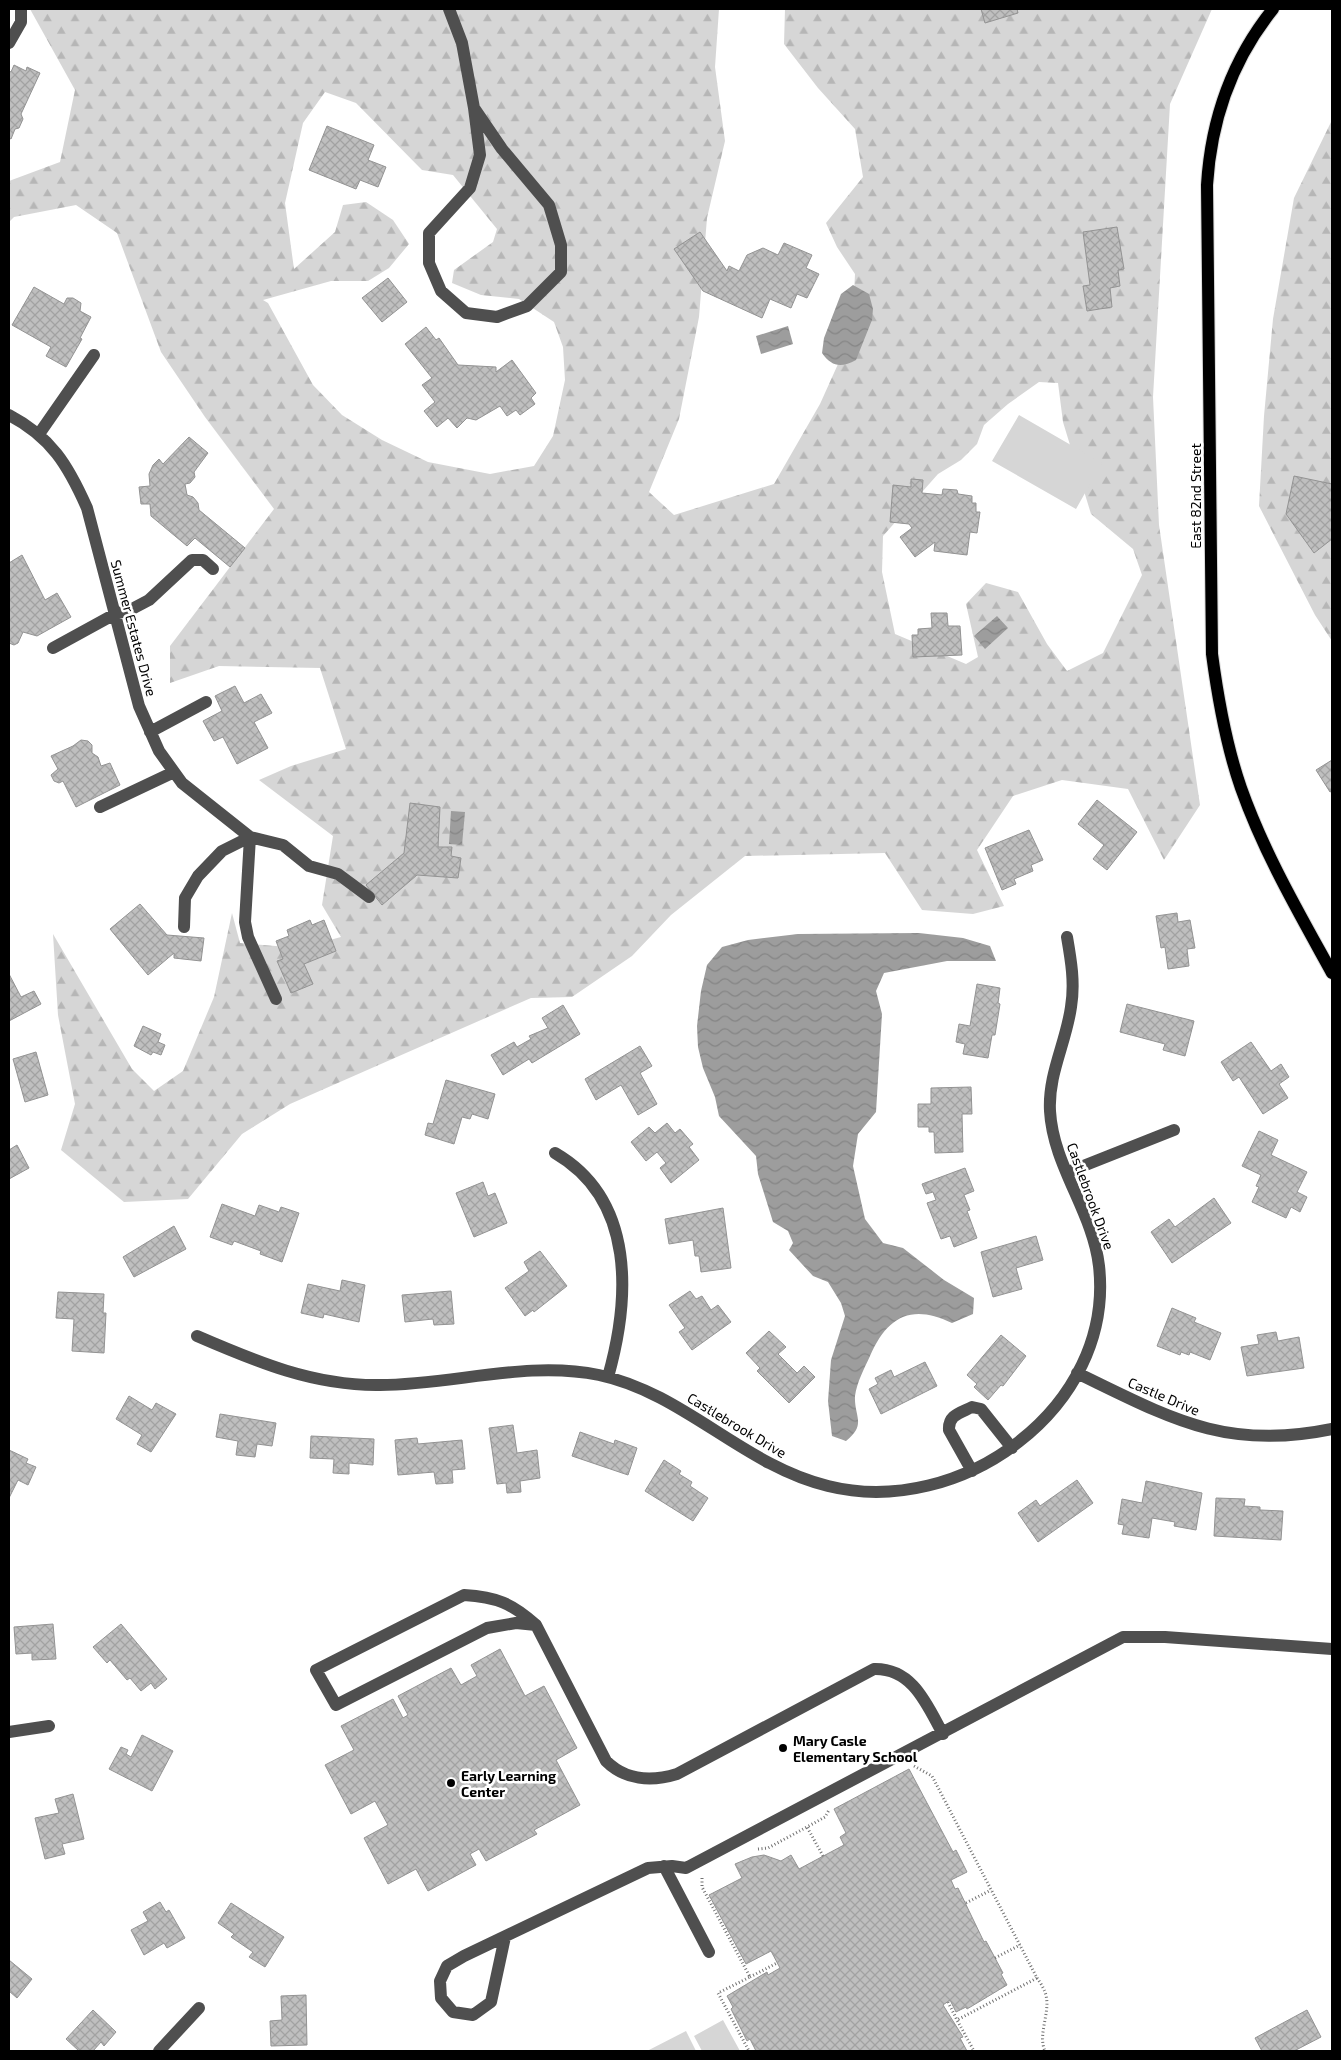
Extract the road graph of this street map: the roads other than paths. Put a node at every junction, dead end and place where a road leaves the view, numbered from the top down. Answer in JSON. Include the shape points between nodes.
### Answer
{"nodes":[{"id":1,"x":21,"y":9,"type":"edge"},
{"id":2,"x":449,"y":9,"type":"edge"},
{"id":3,"x":1273,"y":9,"type":"edge"},
{"id":4,"x":9,"y":43,"type":"edge"},
{"id":5,"x":474,"y":108,"type":"junction"},
{"id":6,"x":94,"y":355,"type":"dead end"},
{"id":7,"x":9,"y":415,"type":"edge"},
{"id":8,"x":39,"y":434,"type":"junction"},
{"id":9,"x":213,"y":568,"type":"dead end"},
{"id":10,"x":115,"y":614,"type":"junction"},
{"id":11,"x":53,"y":648,"type":"dead end"},
{"id":12,"x":206,"y":702,"type":"dead end"},
{"id":13,"x":150,"y":732,"type":"junction"},
{"id":14,"x":174,"y":772,"type":"junction"},
{"id":15,"x":100,"y":808,"type":"dead end"},
{"id":16,"x":250,"y":837,"type":"junction"},
{"id":17,"x":369,"y":897,"type":"dead end"},
{"id":18,"x":184,"y":927,"type":"dead end"},
{"id":19,"x":1067,"y":937,"type":"dead end"},
{"id":20,"x":1332,"y":973,"type":"edge"},
{"id":21,"x":276,"y":998,"type":"dead end"},
{"id":22,"x":1174,"y":1130,"type":"dead end"},
{"id":23,"x":555,"y":1152,"type":"dead end"},
{"id":24,"x":1068,"y":1172,"type":"junction"},
{"id":25,"x":197,"y":1336,"type":"dead end"},
{"id":26,"x":1077,"y":1373,"type":"junction"},
{"id":27,"x":608,"y":1377,"type":"junction"},
{"id":28,"x":1332,"y":1429,"type":"edge"},
{"id":29,"x":1012,"y":1448,"type":"junction"},
{"id":30,"x":972,"y":1472,"type":"junction"},
{"id":31,"x":536,"y":1625,"type":"junction"},
{"id":32,"x":1332,"y":1650,"type":"edge"},
{"id":33,"x":50,"y":1726,"type":"dead end"},
{"id":34,"x":9,"y":1732,"type":"edge"},
{"id":35,"x":943,"y":1734,"type":"junction"},
{"id":36,"x":664,"y":1866,"type":"junction"},
{"id":37,"x":505,"y":1936,"type":"junction"},
{"id":38,"x":709,"y":1952,"type":"dead end"},
{"id":39,"x":199,"y":2008,"type":"dead end"},
{"id":40,"x":158,"y":2051,"type":"edge"}],
"edges":[{"from":1,"to":4,"type":"street","via":[[21,22]]},
{"from":2,"to":5,"type":"street","via":[[462,43]]},
{"from":3,"to":20,"type":"main road","name":"East 82nd Street","via":[[1245,51],[1224,95],[1209,160],[1212,654],[1221,713],[1240,787],[1276,870]]},
{"from":5,"to":5,"type":"street","via":[[480,155],[470,188],[429,233],[429,263],[441,291],[466,313],[497,318],[527,306],[561,272],[561,245],[549,205]]},
{"from":6,"to":8,"type":"street"},
{"from":7,"to":8,"type":"street","name":"Summer Estates Drive"},
{"from":8,"to":10,"type":"street","name":"Summer Estates Drive","via":[[56,450],[68,468],[87,508]]},
{"from":9,"to":10,"type":"street","via":[[203,560],[192,560],[149,600]]},
{"from":10,"to":11,"type":"street"},
{"from":10,"to":13,"type":"street","name":"Summer Estates Drive","via":[[139,706]]},
{"from":12,"to":13,"type":"street"},
{"from":13,"to":14,"type":"street","name":"Summer Estates Drive"},
{"from":14,"to":15,"type":"street"},
{"from":14,"to":16,"type":"street","name":"Summer Estates Drive","via":[[182,783]]},
{"from":16,"to":17,"type":"street","via":[[283,845],[309,866],[338,874]]},
{"from":16,"to":18,"type":"street","via":[[222,851],[198,876],[185,898]]},
{"from":16,"to":21,"type":"street","via":[[245,922],[248,937]]},
{"from":19,"to":24,"type":"street","name":"Castlebrook Drive","via":[[1072,958],[1071,1007],[1051,1082],[1050,1109],[1054,1135]]},
{"from":22,"to":24,"type":"street"},
{"from":23,"to":27,"type":"street","via":[[587,1178],[605,1203],[620,1252],[623,1305]]},
{"from":24,"to":26,"type":"street","name":"Castlebrook Drive","via":[[1095,1247],[1100,1282],[1100,1301],[1092,1336]]},
{"from":25,"to":27,"type":"street","name":"Castlebrook Drive","via":[[275,1369],[337,1383],[409,1384],[550,1369]]},
{"from":26,"to":28,"type":"street","name":"Castle Drive","via":[[1175,1420],[1200,1428],[1254,1436],[1290,1436]]},
{"from":26,"to":29,"type":"street","name":"Castlebrook Drive","via":[[1049,1414]]},
{"from":27,"to":30,"type":"street","name":"Castlebrook Drive","via":[[637,1386],[677,1406],[774,1467],[827,1486],[882,1492],[937,1484]]},
{"from":29,"to":30,"type":"street","name":"Castlebrook Drive"},
{"from":29,"to":30,"type":"street","via":[[981,1409],[972,1407],[952,1417],[949,1430]]},
{"from":31,"to":31,"type":"street","via":[[521,1611],[489,1596],[464,1595],[316,1670],[336,1705],[487,1628],[516,1623]]},
{"from":31,"to":35,"type":"street","via":[[606,1761],[616,1772],[648,1780],[677,1774],[874,1669],[886,1669],[909,1680],[918,1689]]},
{"from":32,"to":35,"type":"street","via":[[1129,1636]]},
{"from":33,"to":34,"type":"street"},
{"from":35,"to":36,"type":"street","via":[[686,1868]]},
{"from":36,"to":37,"type":"street","via":[[648,1868]]},
{"from":36,"to":38,"type":"street"},
{"from":37,"to":37,"type":"street","via":[[448,1966],[440,1981],[441,1998],[453,2012],[473,2015],[491,2002]]},
{"from":39,"to":40,"type":"street"}]}
